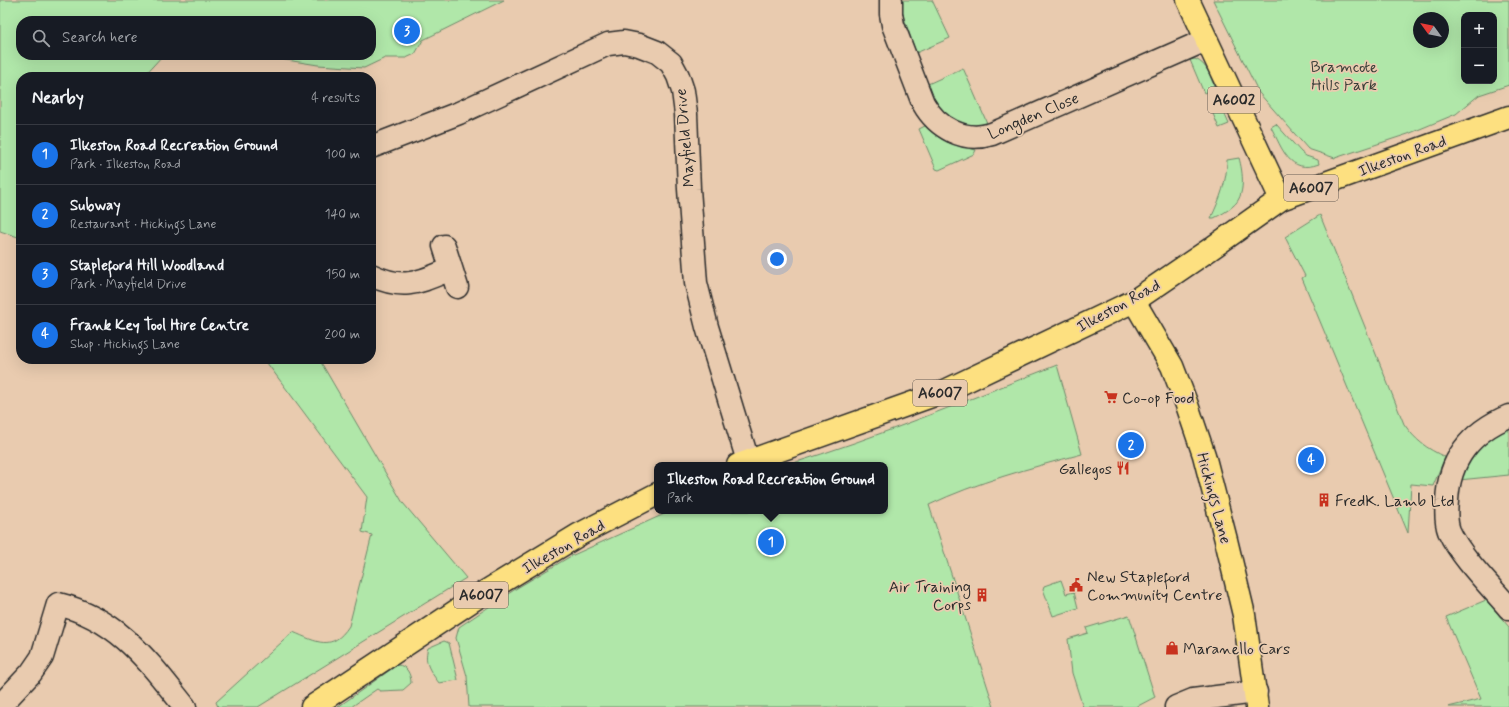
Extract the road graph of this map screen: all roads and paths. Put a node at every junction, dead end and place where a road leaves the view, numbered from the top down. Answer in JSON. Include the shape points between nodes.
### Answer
{"nodes":[{"id":1,"x":891,"y":0,"type":"edge"},
{"id":2,"x":1188,"y":0,"type":"edge"},
{"id":3,"x":1206,"y":40,"type":"junction"},
{"id":4,"x":1509,"y":117,"type":"edge"},
{"id":5,"x":376,"y":145,"type":"edge"},
{"id":6,"x":1281,"y":199,"type":"junction"},
{"id":7,"x":444,"y":246,"type":"dead end"},
{"id":8,"x":376,"y":277,"type":"edge"},
{"id":9,"x":1134,"y":301,"type":"junction"},
{"id":10,"x":1509,"y":416,"type":"edge"},
{"id":11,"x":743,"y":462,"type":"edge"},
{"id":12,"x":746,"y":462,"type":"edge"},
{"id":13,"x":654,"y":496,"type":"edge"},
{"id":14,"x":1509,"y":608,"type":"edge"},
{"id":15,"x":1257,"y":700,"type":"edge"},
{"id":16,"x":0,"y":706,"type":"edge"},
{"id":17,"x":185,"y":707,"type":"edge"},
{"id":18,"x":312,"y":707,"type":"edge"},
{"id":19,"x":1176,"y":707,"type":"edge"}],
"edges":[{"from":1,"to":3,"type":"street","name":"Longden Close","via":[[893,25],[928,112],[951,131],[970,137],[992,134]]},
{"from":2,"to":3,"type":"main road","number":"A6002"},
{"from":3,"to":6,"type":"main road","number":"A6002"},
{"from":4,"to":6,"type":"main road","name":"Ilkeston Road","number":"A6007"},
{"from":5,"to":11,"type":"street","name":"Mayfield Drive","via":[[459,113],[608,44],[624,42],[639,45],[656,52],[671,63],[683,92],[696,283]]},
{"from":6,"to":9,"type":"main road","name":"Ilkeston Road","number":"A6007"},
{"from":7,"to":8,"type":"street","via":[[454,278],[400,284]]},
{"from":9,"to":12,"type":"main road","name":"Ilkeston Road","number":"A6007","via":[[943,392]]},
{"from":9,"to":15,"type":"main road","name":"Hickings Lane","via":[[1172,366],[1204,455],[1244,615]]},
{"from":10,"to":14,"type":"street","via":[[1497,421],[1476,437],[1458,457],[1448,485],[1446,513],[1449,530],[1461,551]]},
{"from":13,"to":18,"type":"main road","name":"Ilkeston Road","number":"A6007","via":[[580,534],[492,588]]},
{"from":15,"to":19,"type":"street","via":[[1193,700]]},
{"from":16,"to":17,"type":"street","via":[[31,673],[42,657],[58,604],[90,615],[121,635],[137,648]]}]}
